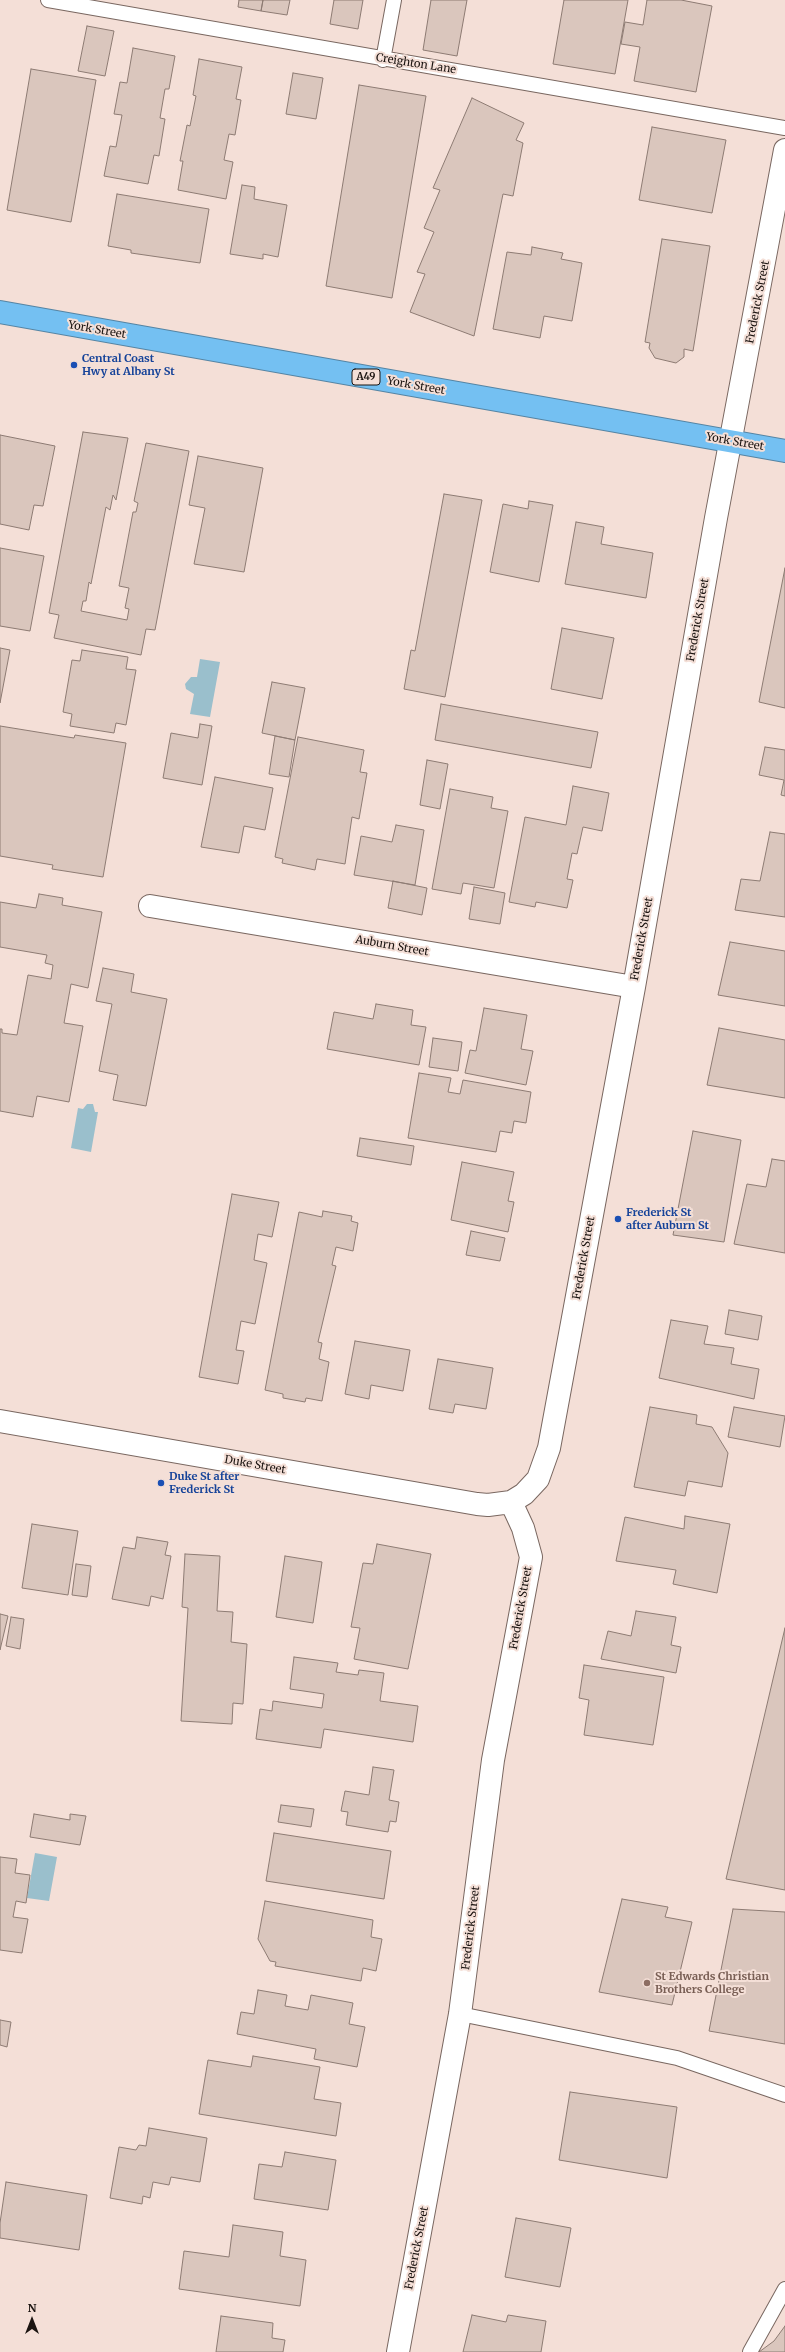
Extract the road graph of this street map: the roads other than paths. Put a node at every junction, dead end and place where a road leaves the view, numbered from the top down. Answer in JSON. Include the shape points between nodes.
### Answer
{"nodes":[{"id":1,"x":48,"y":0,"type":"edge"},
{"id":2,"x":394,"y":0,"type":"edge"},
{"id":3,"x":383,"y":60,"type":"junction"},
{"id":4,"x":785,"y":128,"type":"edge"},
{"id":5,"x":785,"y":150,"type":"edge"},
{"id":6,"x":0,"y":312,"type":"edge"},
{"id":7,"x":731,"y":442,"type":"junction"},
{"id":8,"x":785,"y":451,"type":"edge"},
{"id":9,"x":150,"y":906,"type":"dead end"},
{"id":10,"x":634,"y":987,"type":"junction"},
{"id":11,"x":0,"y":1420,"type":"edge"},
{"id":12,"x":511,"y":1502,"type":"junction"},
{"id":13,"x":460,"y":2014,"type":"junction"},
{"id":14,"x":785,"y":2095,"type":"edge"},
{"id":15,"x":785,"y":2289,"type":"edge"},
{"id":16,"x":398,"y":2352,"type":"edge"},
{"id":17,"x":750,"y":2352,"type":"edge"}],
"edges":[{"from":1,"to":3,"type":"lane","name":"Creighton Lane"},
{"from":2,"to":3,"type":"lane"},
{"from":3,"to":4,"type":"lane","name":"Creighton Lane"},
{"from":5,"to":7,"type":"street","name":"Frederick Street"},
{"from":6,"to":7,"type":"highway","name":"York Street","number":"A49"},
{"from":7,"to":8,"type":"highway","name":"York Street","number":"A49"},
{"from":7,"to":10,"type":"street","name":"Frederick Street"},
{"from":9,"to":10,"type":"street","name":"Auburn Street"},
{"from":10,"to":12,"type":"street","name":"Frederick Street","via":[[549,1448],[538,1479],[524,1494]]},
{"from":11,"to":12,"type":"street","name":"Duke Street","via":[[477,1504]]},
{"from":12,"to":13,"type":"street","name":"Frederick Street","via":[[523,1528],[531,1558],[493,1760]]},
{"from":13,"to":14,"type":"lane","via":[[677,2058]]},
{"from":13,"to":16,"type":"street","name":"Frederick Street"},
{"from":15,"to":17,"type":"lane"}]}
